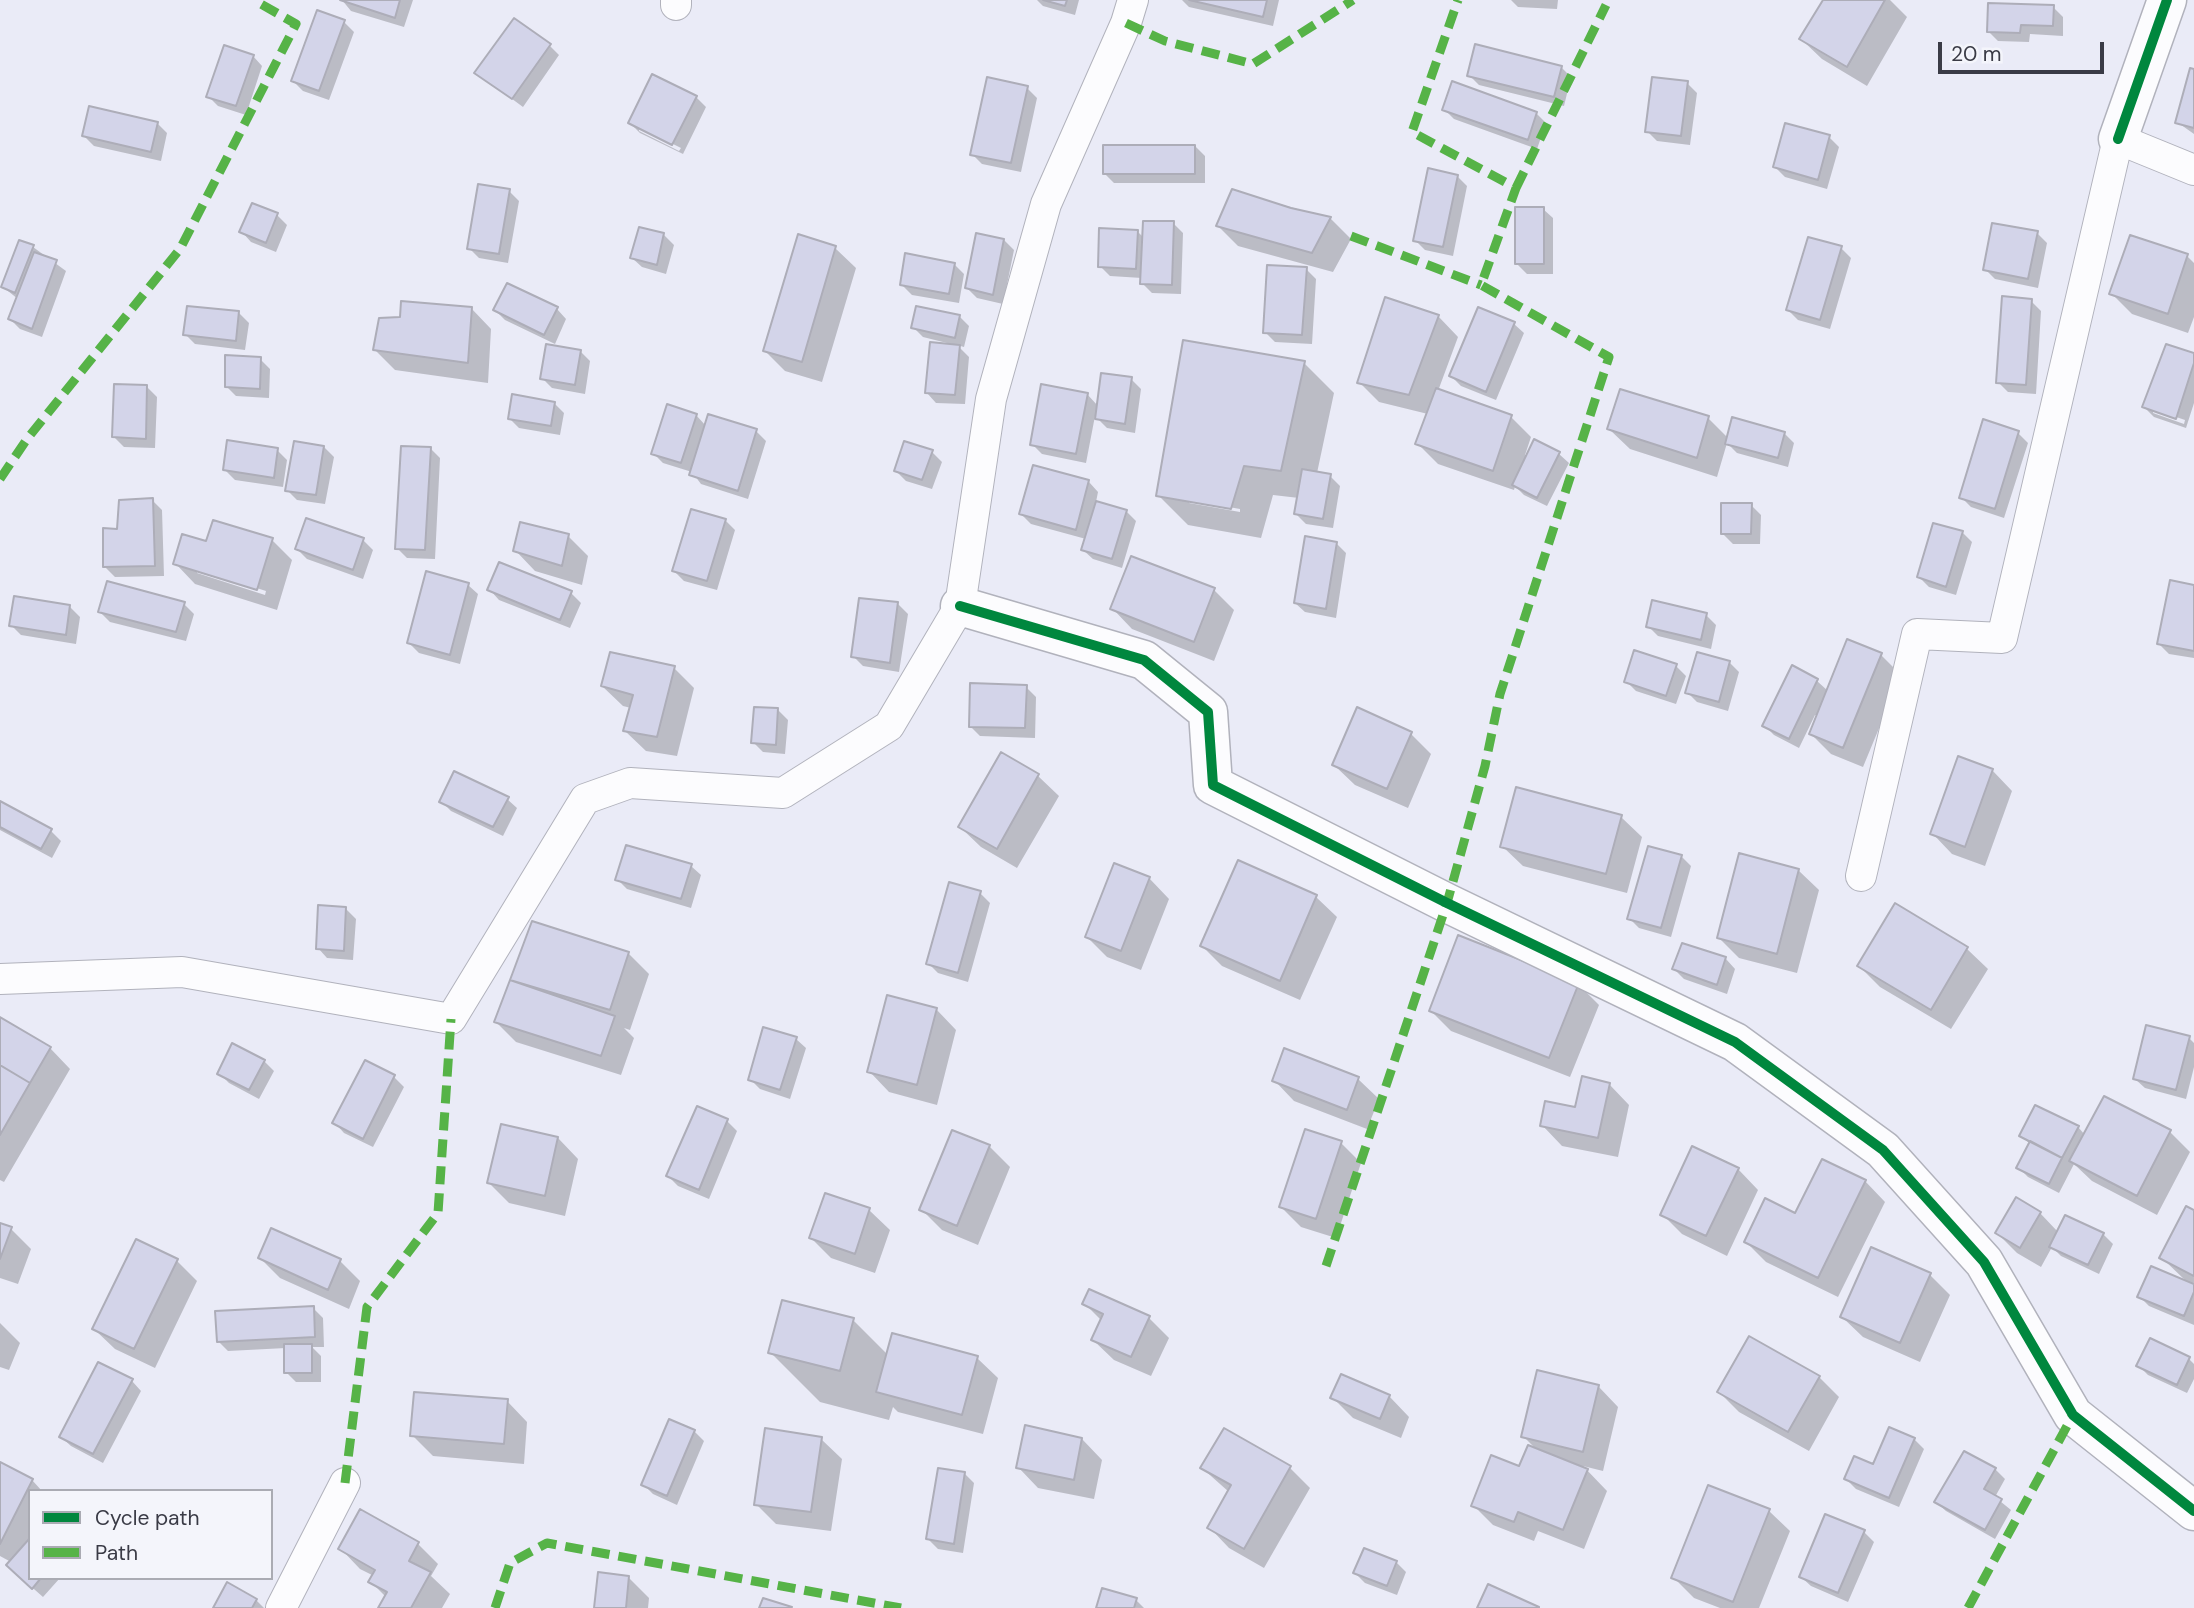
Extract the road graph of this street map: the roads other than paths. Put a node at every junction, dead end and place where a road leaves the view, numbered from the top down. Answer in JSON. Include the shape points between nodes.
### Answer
{"nodes":[{"id":1,"x":1133,"y":0,"type":"edge"},
{"id":2,"x":2167,"y":0,"type":"edge"},
{"id":3,"x":2118,"y":139,"type":"junction"},
{"id":4,"x":2194,"y":170,"type":"edge"},
{"id":5,"x":960,"y":606,"type":"junction"},
{"id":6,"x":1861,"y":876,"type":"dead end"},
{"id":7,"x":0,"y":979,"type":"edge"},
{"id":8,"x":345,"y":1483,"type":"dead end"},
{"id":9,"x":2194,"y":1511,"type":"edge"},
{"id":10,"x":281,"y":1608,"type":"edge"}],
"edges":[{"from":1,"to":5,"type":"lane","via":[[1046,204],[991,399]]},
{"from":2,"to":3,"type":"street"},
{"from":3,"to":4,"type":"lane"},
{"from":3,"to":6,"type":"lane","via":[[2003,638],[1917,634]]},
{"from":5,"to":7,"type":"lane","via":[[889,726],[783,793],[630,783],[585,799],[451,1019],[182,972]]},
{"from":5,"to":9,"type":"street","via":[[1144,660],[1208,712],[1213,785],[1746,1049],[1883,1150],[1984,1262],[2073,1415]]},
{"from":8,"to":10,"type":"lane"}]}
